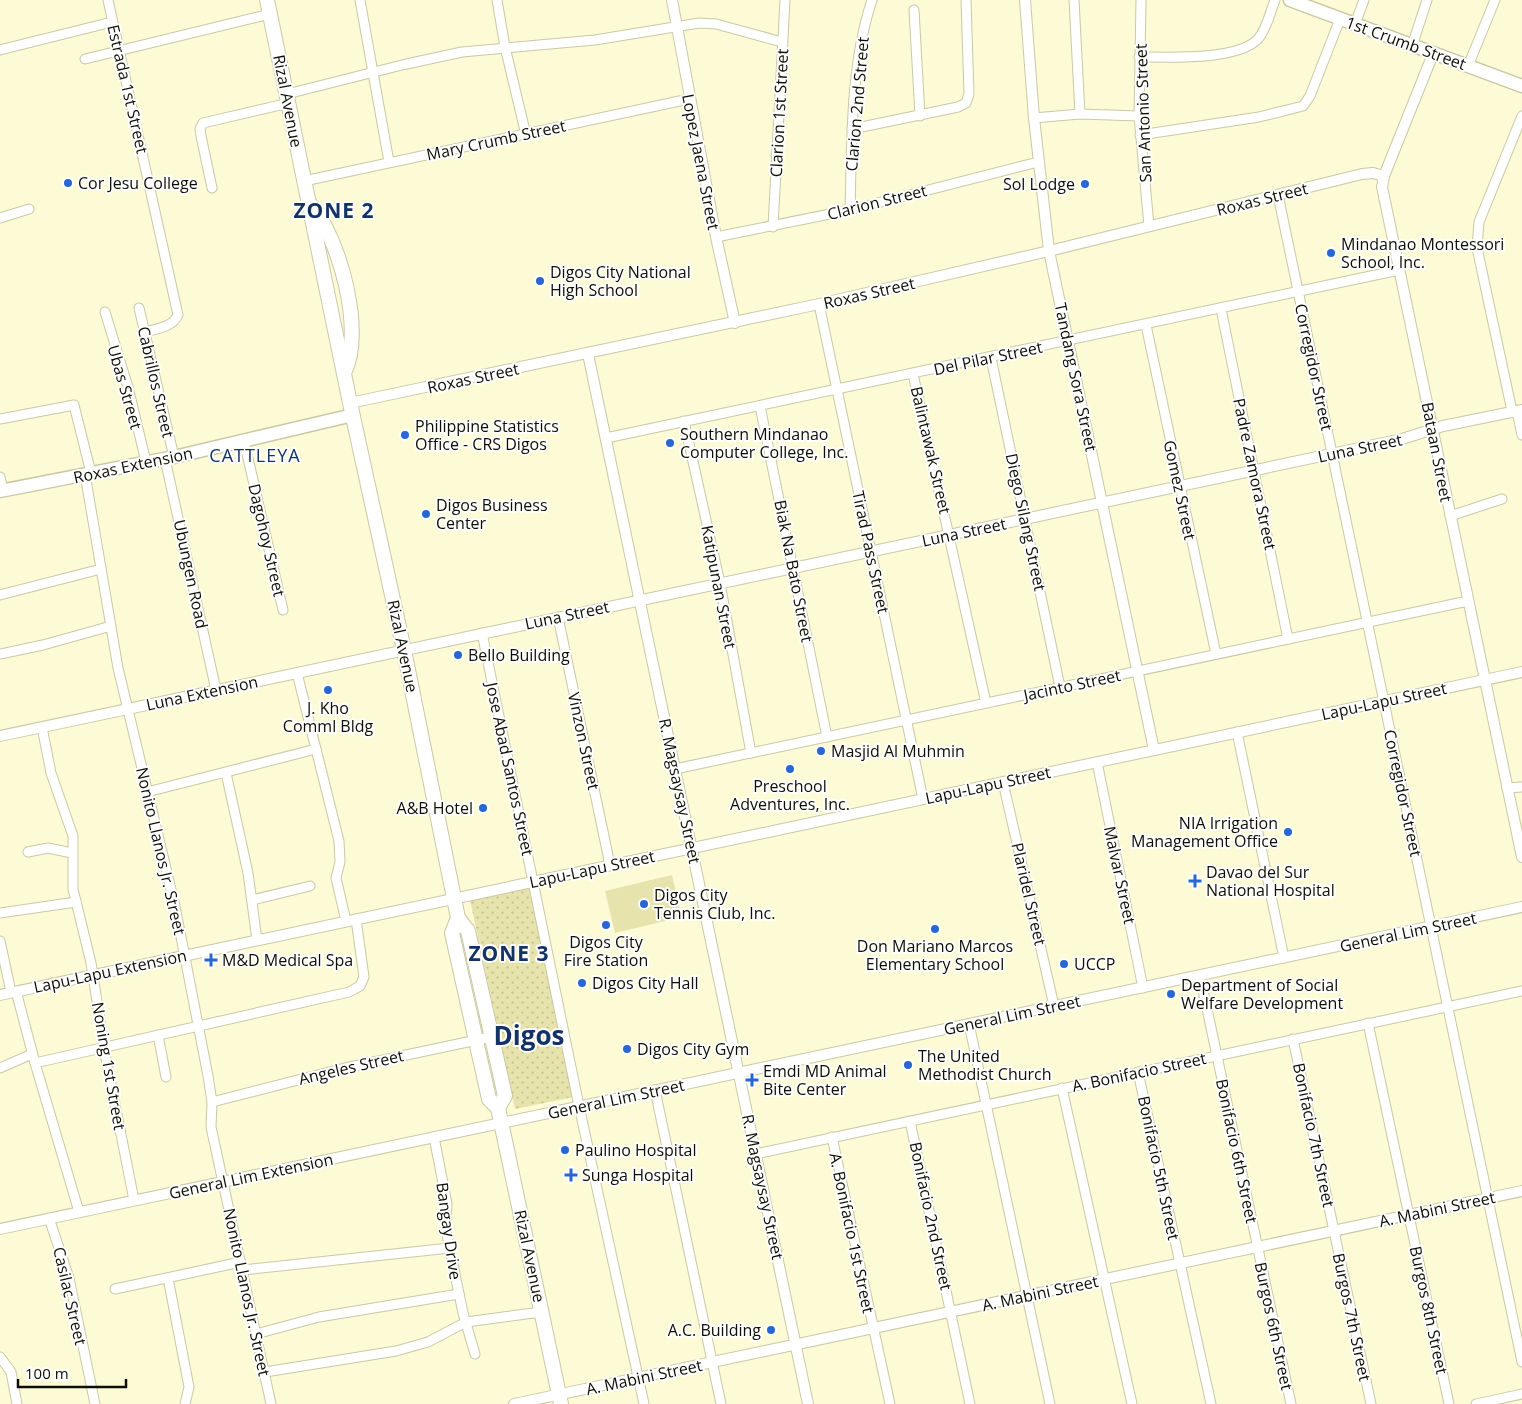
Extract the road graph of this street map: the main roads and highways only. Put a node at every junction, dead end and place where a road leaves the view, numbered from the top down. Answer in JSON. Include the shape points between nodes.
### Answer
{"nodes":[{"id":1,"x":1290,"y":0,"type":"edge"},
{"id":2,"x":268,"y":7,"type":"edge"},
{"id":3,"x":1522,"y":86,"type":"edge"},
{"id":4,"x":352,"y":409,"type":"junction"},
{"id":5,"x":2,"y":491,"type":"edge"},
{"id":6,"x":458,"y":918,"type":"junction"},
{"id":7,"x":485,"y":1010,"type":"junction"},
{"id":8,"x":469,"y":1013,"type":"junction"},
{"id":9,"x":498,"y":1108,"type":"junction"},
{"id":10,"x":560,"y":1399,"type":"edge"}],
"edges":[{"from":1,"to":3,"type":"main road","name":"1st Crumb Street"},
{"from":2,"to":4,"type":"main road","name":"Rizal Avenue","via":[[308,203],[326,227],[340,265],[353,333],[351,356],[344,374]]},
{"from":4,"to":5,"type":"main road","name":"Roxas Extension","via":[[170,458]]},
{"from":4,"to":6,"type":"main road","name":"Rizal Avenue"},
{"from":6,"to":7,"type":"main road","name":"Rizal Avenue","via":[[468,931]]},
{"from":6,"to":8,"type":"main road","name":"Rizal Avenue","via":[[452,933]]},
{"from":7,"to":8,"type":"main road"},
{"from":7,"to":9,"type":"main road","name":"Rizal Avenue","via":[[505,1096]]},
{"from":8,"to":9,"type":"main road","name":"Rizal Avenue","via":[[489,1099]]},
{"from":9,"to":10,"type":"main road","name":"Rizal Avenue"}]}
